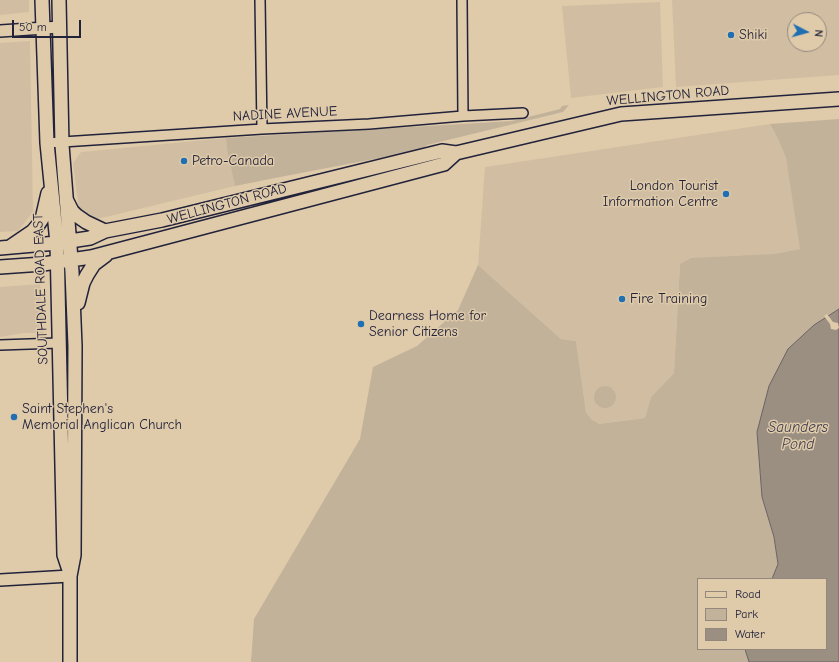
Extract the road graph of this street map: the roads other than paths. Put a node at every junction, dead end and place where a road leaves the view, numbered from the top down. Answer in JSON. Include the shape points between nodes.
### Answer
{"nodes":[{"id":1,"x":42,"y":0,"type":"edge"},
{"id":2,"x":59,"y":0,"type":"edge"},
{"id":3,"x":260,"y":0,"type":"edge"},
{"id":4,"x":462,"y":0,"type":"edge"},
{"id":5,"x":60,"y":27,"type":"junction"},
{"id":6,"x":43,"y":28,"type":"junction"},
{"id":7,"x":0,"y":31,"type":"edge"},
{"id":8,"x":839,"y":99,"type":"edge"},
{"id":9,"x":523,"y":114,"type":"dead end"},
{"id":10,"x":463,"y":116,"type":"junction"},
{"id":11,"x":262,"y":129,"type":"junction"},
{"id":12,"x":62,"y":142,"type":"junction"},
{"id":13,"x":47,"y":143,"type":"junction"},
{"id":14,"x":456,"y":153,"type":"junction"},
{"id":15,"x":51,"y":182,"type":"junction"},
{"id":16,"x":67,"y":200,"type":"junction"},
{"id":17,"x":105,"y":231,"type":"junction"},
{"id":18,"x":70,"y":241,"type":"junction"},
{"id":19,"x":57,"y":244,"type":"junction"},
{"id":20,"x":5,"y":248,"type":"edge"},
{"id":21,"x":111,"y":251,"type":"junction"},
{"id":22,"x":72,"y":259,"type":"junction"},
{"id":23,"x":58,"y":261,"type":"junction"},
{"id":24,"x":0,"y":267,"type":"edge"},
{"id":25,"x":74,"y":317,"type":"junction"},
{"id":26,"x":59,"y":343,"type":"junction"},
{"id":27,"x":0,"y":345,"type":"edge"},
{"id":28,"x":70,"y":576,"type":"junction"},
{"id":29,"x":0,"y":580,"type":"edge"},
{"id":30,"x":70,"y":662,"type":"edge"}],
"edges":[{"from":1,"to":6,"type":"main road","name":"SOUTHDALE ROAD EAST"},
{"from":2,"to":5,"type":"main road","name":"SOUTHDALE ROAD EAST"},
{"from":3,"to":11,"type":"street"},
{"from":4,"to":10,"type":"street"},
{"from":5,"to":6,"type":"street"},
{"from":5,"to":12,"type":"main road","name":"SOUTHDALE ROAD EAST"},
{"from":6,"to":7,"type":"street"},
{"from":6,"to":13,"type":"main road","name":"SOUTHDALE ROAD EAST"},
{"from":8,"to":14,"type":"main road","name":"WELLINGTON ROAD","via":[[621,114]]},
{"from":9,"to":10,"type":"street","name":"NADINE AVENUE"},
{"from":10,"to":11,"type":"street","name":"NADINE AVENUE"},
{"from":11,"to":12,"type":"street","name":"NADINE AVENUE"},
{"from":12,"to":13,"type":"street","name":"NADINE AVENUE"},
{"from":12,"to":16,"type":"main road","name":"SOUTHDALE ROAD EAST"},
{"from":13,"to":15,"type":"main road","name":"SOUTHDALE ROAD EAST"},
{"from":14,"to":17,"type":"main road","name":"WELLINGTON ROAD","via":[[442,151],[162,220]]},
{"from":14,"to":21,"type":"main road","name":"WELLINGTON ROAD","via":[[444,164]]},
{"from":15,"to":19,"type":"main road","name":"SOUTHDALE ROAD EAST"},
{"from":15,"to":20,"type":"main road","via":[[42,219],[38,225],[33,231]]},
{"from":16,"to":17,"type":"main road","via":[[72,211],[86,222]]},
{"from":16,"to":18,"type":"main road","name":"SOUTHDALE ROAD EAST"},
{"from":17,"to":18,"type":"main road","name":"WELLINGTON ROAD","via":[[90,238]]},
{"from":18,"to":19,"type":"main road","name":"WELLINGTON ROAD"},
{"from":18,"to":22,"type":"main road","name":"SOUTHDALE ROAD EAST"},
{"from":19,"to":20,"type":"main road","name":"WELLINGTON ROAD"},
{"from":19,"to":23,"type":"main road","name":"SOUTHDALE ROAD EAST"},
{"from":21,"to":22,"type":"main road","name":"WELLINGTON ROAD"},
{"from":21,"to":25,"type":"main road","via":[[94,264],[87,275]]},
{"from":22,"to":23,"type":"main road","name":"WELLINGTON ROAD"},
{"from":22,"to":25,"type":"main road","name":"SOUTHDALE ROAD EAST"},
{"from":23,"to":24,"type":"main road","name":"WELLINGTON ROAD"},
{"from":23,"to":26,"type":"main road","name":"SOUTHDALE ROAD EAST"},
{"from":25,"to":28,"type":"main road","name":"SOUTHDALE ROAD EAST","via":[[74,555]]},
{"from":26,"to":27,"type":"street"},
{"from":26,"to":28,"type":"main road","name":"SOUTHDALE ROAD EAST","via":[[64,555]]},
{"from":28,"to":29,"type":"street"},
{"from":28,"to":30,"type":"main road","name":"SOUTHDALE ROAD EAST"}]}
